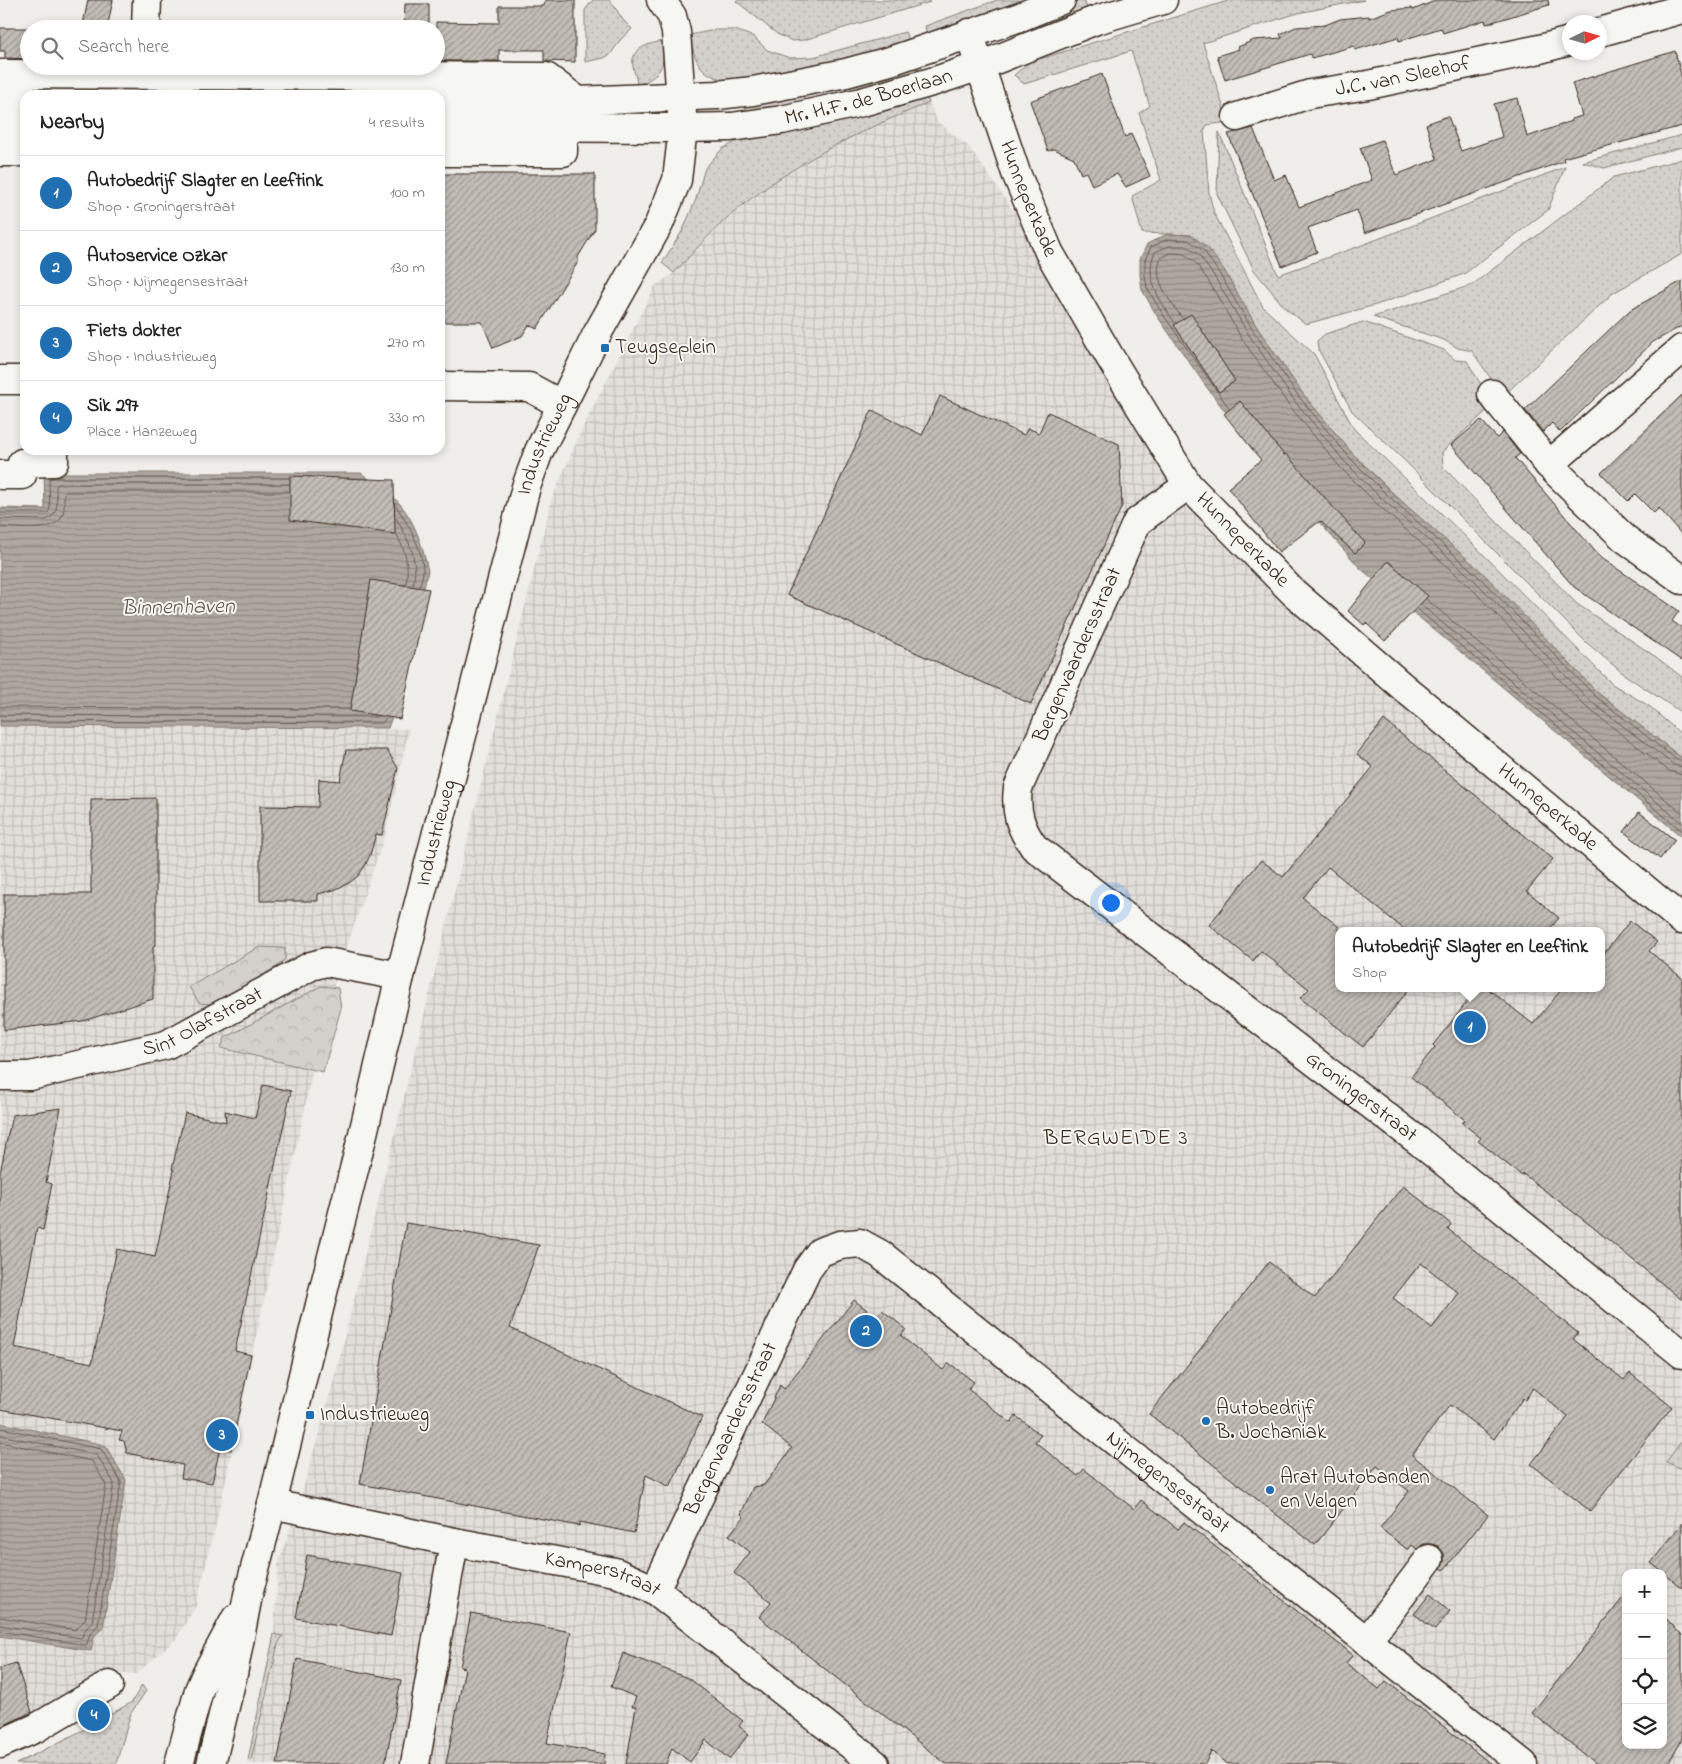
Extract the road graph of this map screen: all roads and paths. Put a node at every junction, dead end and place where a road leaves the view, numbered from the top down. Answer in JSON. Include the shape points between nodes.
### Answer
{"nodes":[{"id":1,"x":147,"y":0,"type":"edge"},
{"id":2,"x":661,"y":0,"type":"edge"},
{"id":3,"x":1061,"y":0,"type":"edge"},
{"id":4,"x":1163,"y":0,"type":"edge"},
{"id":5,"x":1682,"y":9,"type":"edge"},
{"id":6,"x":1092,"y":10,"type":"edge"},
{"id":7,"x":146,"y":20,"type":"edge"},
{"id":8,"x":1607,"y":30,"type":"edge"},
{"id":9,"x":969,"y":33,"type":"junction"},
{"id":10,"x":1562,"y":43,"type":"edge"},
{"id":11,"x":980,"y":66,"type":"junction"},
{"id":12,"x":0,"y":74,"type":"edge"},
{"id":13,"x":20,"y":75,"type":"edge"},
{"id":14,"x":36,"y":75,"type":"edge"},
{"id":15,"x":146,"y":78,"type":"edge"},
{"id":16,"x":681,"y":97,"type":"junction"},
{"id":17,"x":0,"y":99,"type":"edge"},
{"id":18,"x":20,"y":99,"type":"edge"},
{"id":19,"x":445,"y":101,"type":"edge"},
{"id":20,"x":578,"y":101,"type":"junction"},
{"id":21,"x":1237,"y":117,"type":"dead end"},
{"id":22,"x":0,"y":125,"type":"edge"},
{"id":23,"x":20,"y":125,"type":"edge"},
{"id":24,"x":445,"y":127,"type":"edge"},
{"id":25,"x":563,"y":127,"type":"junction"},
{"id":26,"x":683,"y":128,"type":"junction"},
{"id":27,"x":0,"y":152,"type":"edge"},
{"id":28,"x":20,"y":152,"type":"edge"},
{"id":29,"x":445,"y":152,"type":"edge"},
{"id":30,"x":1682,"y":349,"type":"edge"},
{"id":31,"x":0,"y":380,"type":"edge"},
{"id":32,"x":20,"y":380,"type":"edge"},
{"id":33,"x":445,"y":386,"type":"edge"},
{"id":34,"x":1492,"y":394,"type":"dead end"},
{"id":35,"x":562,"y":405,"type":"junction"},
{"id":36,"x":54,"y":455,"type":"edge"},
{"id":37,"x":1549,"y":465,"type":"junction"},
{"id":38,"x":0,"y":475,"type":"edge"},
{"id":39,"x":1188,"y":485,"type":"junction"},
{"id":40,"x":1682,"y":580,"type":"edge"},
{"id":41,"x":1034,"y":847,"type":"joint"},
{"id":42,"x":1682,"y":920,"type":"edge"},
{"id":43,"x":400,"y":976,"type":"junction"},
{"id":44,"x":0,"y":1076,"type":"edge"},
{"id":45,"x":807,"y":1270,"type":"joint"},
{"id":46,"x":1682,"y":1354,"type":"edge"},
{"id":47,"x":272,"y":1504,"type":"junction"},
{"id":48,"x":454,"y":1542,"type":"junction"},
{"id":49,"x":1429,"y":1559,"type":"dead end"},
{"id":50,"x":655,"y":1590,"type":"junction"},
{"id":51,"x":248,"y":1595,"type":"junction"},
{"id":52,"x":1366,"y":1641,"type":"junction"},
{"id":53,"x":109,"y":1685,"type":"dead end"},
{"id":54,"x":0,"y":1744,"type":"edge"},
{"id":55,"x":179,"y":1764,"type":"edge"},
{"id":56,"x":212,"y":1764,"type":"edge"},
{"id":57,"x":416,"y":1764,"type":"edge"},
{"id":58,"x":875,"y":1764,"type":"edge"},
{"id":59,"x":1523,"y":1764,"type":"edge"}],
"edges":[{"from":1,"to":7,"type":"street"},
{"from":2,"to":16,"type":"street","name":"Industrieweg","via":[[672,16],[676,32]]},
{"from":3,"to":9,"type":"street","name":"Mr. H.F. de Boerlaan"},
{"from":4,"to":6,"type":"street","name":"Mr. H.F. de Boerlaan"},
{"from":5,"to":8,"type":"street"},
{"from":6,"to":11,"type":"street","name":"Mr. H.F. de Boerlaan"},
{"from":9,"to":11,"type":"street","name":"Hunneperkade"},
{"from":9,"to":16,"type":"street","name":"Mr. H.F. de Boerlaan","via":[[846,74],[753,92]]},
{"from":10,"to":21,"type":"street","name":"J.C. van Sleehof","via":[[1368,85],[1310,94]]},
{"from":11,"to":26,"type":"street","name":"Mr. H.F. de Boerlaan","via":[[831,110],[753,125]]},
{"from":11,"to":39,"type":"street","name":"Hunneperkade","via":[[1016,173],[1049,252]]},
{"from":12,"to":13,"type":"street"},
{"from":14,"to":15,"type":"street"},
{"from":15,"to":20,"type":"street","via":[[546,76]]},
{"from":16,"to":20,"type":"street","name":"Mr. H.F. de Boerlaan"},
{"from":16,"to":26,"type":"street","name":"Industrieweg"},
{"from":17,"to":18,"type":"street"},
{"from":19,"to":20,"type":"street","name":"Mr. H.F. de Boerlaan"},
{"from":22,"to":23,"type":"street"},
{"from":24,"to":25,"type":"street","name":"Mr. H.F. de Boerlaan"},
{"from":25,"to":26,"type":"street","name":"Mr. H.F. de Boerlaan"},
{"from":25,"to":29,"type":"street","via":[[563,152]]},
{"from":26,"to":35,"type":"street","name":"Industrieweg","via":[[677,180],[659,224]]},
{"from":27,"to":28,"type":"street"},
{"from":30,"to":37,"type":"street"},
{"from":31,"to":32,"type":"street"},
{"from":33,"to":35,"type":"street","via":[[529,387]]},
{"from":34,"to":37,"type":"street"},
{"from":35,"to":43,"type":"street","name":"Industrieweg","via":[[539,451],[521,505]]},
{"from":36,"to":38,"type":"street","via":[[54,462],[22,463],[22,475]]},
{"from":37,"to":40,"type":"street","via":[[1624,538]]},
{"from":39,"to":41,"type":"street","name":"Bergenvaardersstraat","via":[[1137,522],[1018,788],[1017,811],[1025,835]]},
{"from":39,"to":42,"type":"street","name":"Hunneperkade","via":[[1294,592]]},
{"from":41,"to":46,"type":"street","name":"Groningerstraat","via":[[1422,1143]]},
{"from":43,"to":44,"type":"street","name":"Sint Olafstraat","via":[[326,962],[311,966],[166,1045],[30,1076]]},
{"from":43,"to":47,"type":"street","name":"Industrieweg"},
{"from":45,"to":50,"type":"street","name":"Bergenvaardersstraat"},
{"from":45,"to":52,"type":"street","name":"Nijmegensestraat","via":[[820,1252],[840,1245],[860,1243],[880,1254]]},
{"from":47,"to":48,"type":"street","name":"Kamperstraat"},
{"from":47,"to":51,"type":"street","name":"Industrieweg"},
{"from":48,"to":50,"type":"street","name":"Kamperstraat","via":[[615,1572]]},
{"from":48,"to":57,"type":"street"},
{"from":49,"to":52,"type":"street"},
{"from":50,"to":58,"type":"street","name":"Kamperstraat"},
{"from":51,"to":55,"type":"street","name":"Industrieweg","via":[[199,1690]]},
{"from":51,"to":56,"type":"street","name":"Industrieweg"},
{"from":52,"to":59,"type":"street","name":"Nijmegensestraat"},
{"from":53,"to":54,"type":"street","via":[[36,1728]]}]}
